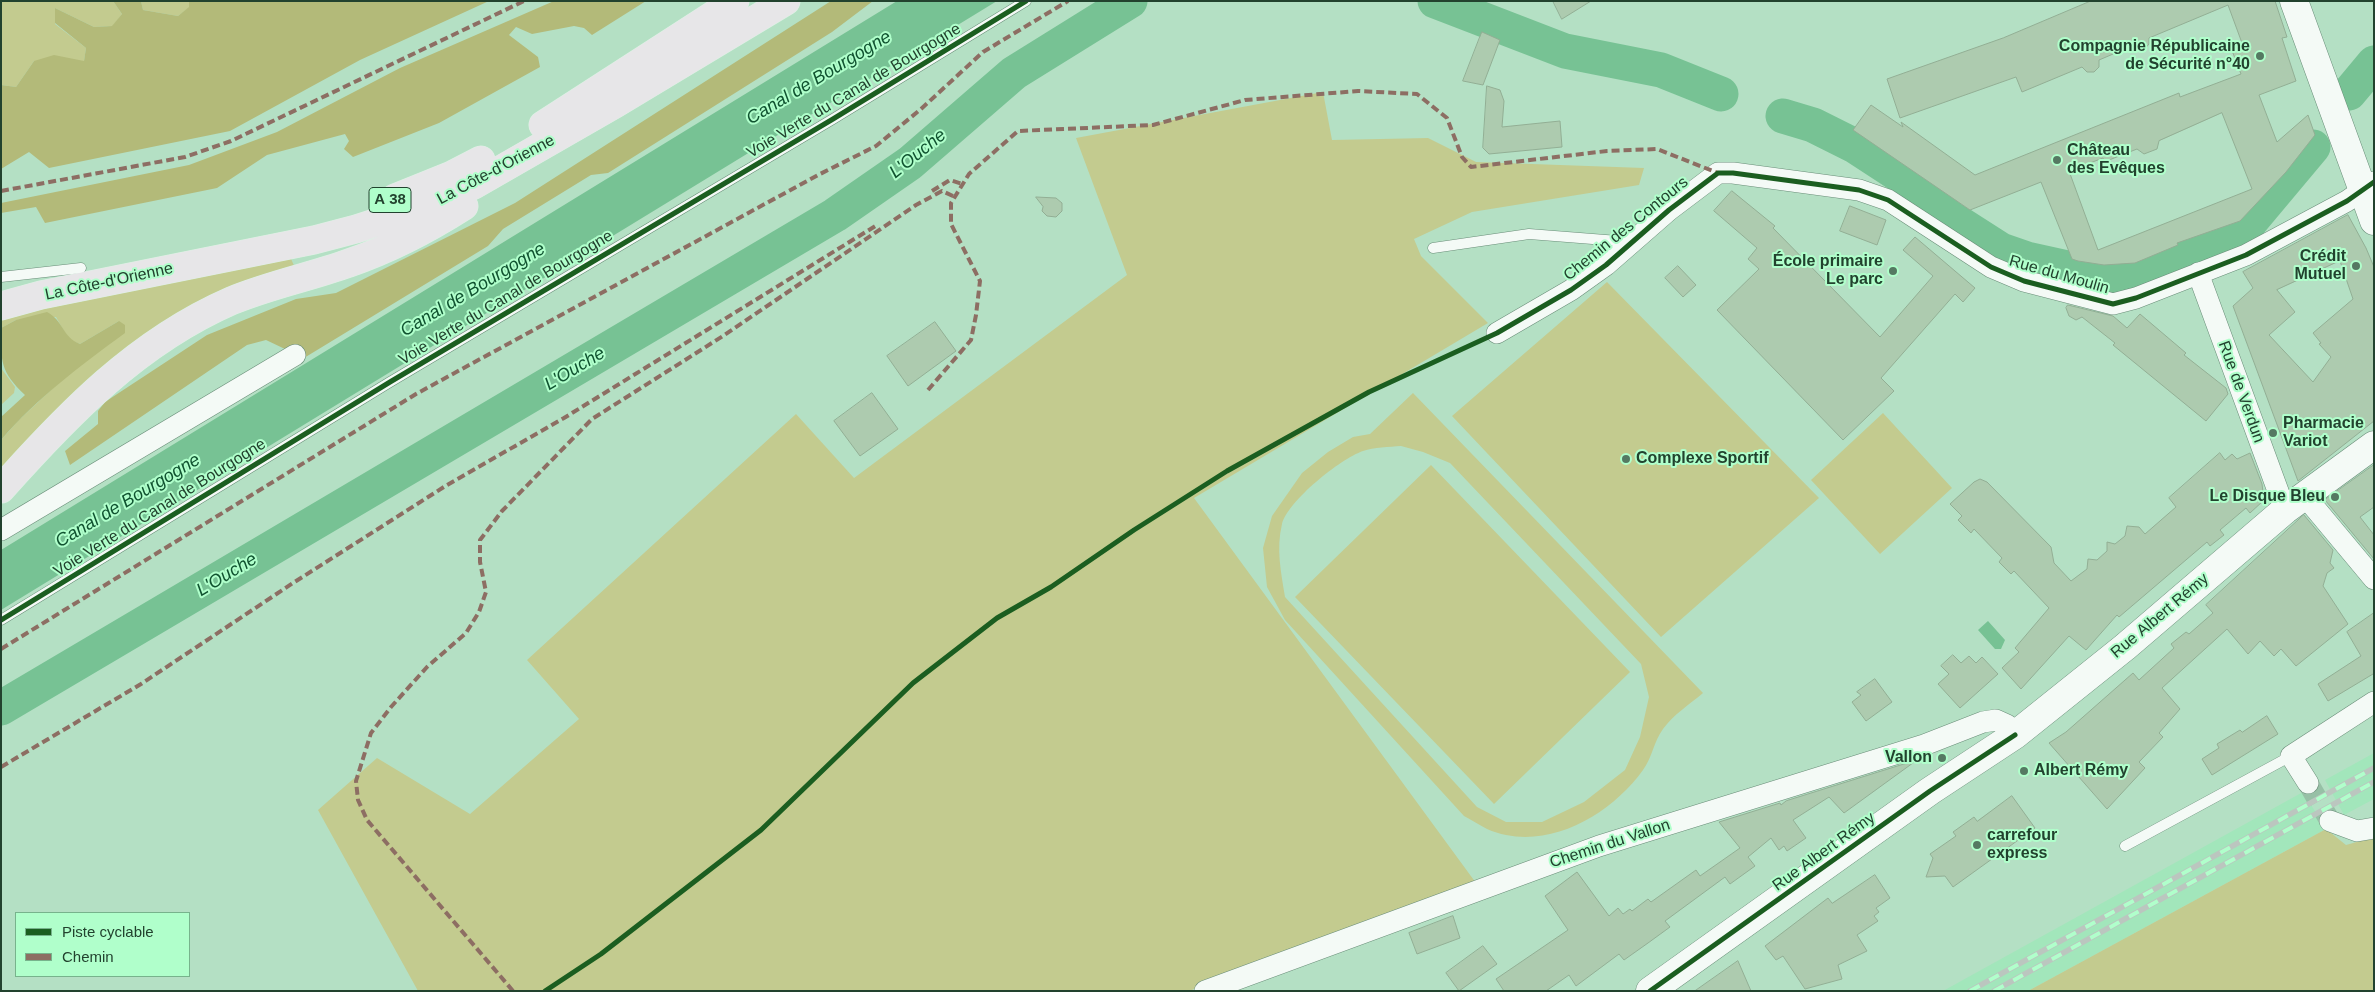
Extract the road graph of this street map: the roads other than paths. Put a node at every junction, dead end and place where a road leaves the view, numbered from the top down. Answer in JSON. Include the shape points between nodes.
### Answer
{"nodes":[{"id":1,"x":735,"y":1,"type":"edge"},
{"id":2,"x":786,"y":1,"type":"edge"},
{"id":3,"x":1026,"y":1,"type":"edge"},
{"id":4,"x":2294,"y":1,"type":"edge"},
{"id":5,"x":615,"y":104,"type":"junction"},
{"id":6,"x":1718,"y":173,"type":"joint"},
{"id":7,"x":2368,"y":187,"type":"edge"},
{"id":8,"x":2374,"y":221,"type":"edge"},
{"id":9,"x":1632,"y":242,"type":"junction"},
{"id":10,"x":1433,"y":248,"type":"dead end"},
{"id":11,"x":81,"y":268,"type":"junction"},
{"id":12,"x":2198,"y":273,"type":"junction"},
{"id":13,"x":1,"y":277,"type":"edge"},
{"id":14,"x":1,"y":288,"type":"edge"},
{"id":15,"x":1,"y":306,"type":"edge"},
{"id":16,"x":1497,"y":333,"type":"dead end"},
{"id":17,"x":295,"y":355,"type":"dead end"},
{"id":18,"x":2374,"y":446,"type":"edge"},
{"id":19,"x":1,"y":488,"type":"edge"},
{"id":20,"x":2295,"y":503,"type":"junction"},
{"id":21,"x":1,"y":530,"type":"edge"},
{"id":22,"x":2374,"y":579,"type":"edge"},
{"id":23,"x":1,"y":620,"type":"edge"},
{"id":24,"x":2374,"y":702,"type":"edge"},
{"id":25,"x":2015,"y":735,"type":"junction"},
{"id":26,"x":2291,"y":756,"type":"junction"},
{"id":27,"x":2308,"y":783,"type":"tunnel mouth"},
{"id":28,"x":2330,"y":821,"type":"tunnel mouth"},
{"id":29,"x":2374,"y":828,"type":"edge"},
{"id":30,"x":2125,"y":846,"type":"dead end"},
{"id":31,"x":1206,"y":991,"type":"edge"},
{"id":32,"x":1650,"y":991,"type":"edge"}],
"edges":[{"from":1,"to":11,"type":"highway","name":"La Côte-d'Orienne","number":"A 38","via":[[557,117],[452,175],[414,191],[322,220]]},
{"from":2,"to":5,"type":"highway","name":"La Côte-d'Orienne","number":"A 38"},
{"from":3,"to":23,"type":"lane","name":"Voie Verte du Canal de Bourgogne","via":[[381,387]]},
{"from":4,"to":7,"type":"main road"},
{"from":5,"to":15,"type":"highway","name":"La Côte-d'Orienne","number":"A 38","via":[[474,185],[443,200],[385,220],[314,240],[41,295]]},
{"from":5,"to":19,"type":"highway","via":[[462,207],[397,244],[347,264],[254,292],[177,329],[100,386]]},
{"from":6,"to":9,"type":"street","name":"Chemin des Contours"},
{"from":6,"to":12,"type":"street","name":"Rue du Moulin","via":[[1859,190],[1888,200],[1991,267],[2024,280],[2113,304]]},
{"from":7,"to":8,"type":"main road"},
{"from":7,"to":12,"type":"street","name":"Rue du Moulin","via":[[2246,255]]},
{"from":9,"to":10,"type":"lane","via":[[1529,234]]},
{"from":9,"to":16,"type":"street","name":"Chemin des Contours","via":[[1571,290]]},
{"from":11,"to":13,"type":"lane"},
{"from":11,"to":14,"type":"highway","name":"La Côte-d'Orienne","number":"A 38"},
{"from":12,"to":20,"type":"street","name":"Rue de Verdun"},
{"from":17,"to":21,"type":"street"},
{"from":18,"to":20,"type":"main road","name":"Rue Albert Rémy"},
{"from":20,"to":22,"type":"street","name":"Rue de Verdun"},
{"from":20,"to":25,"type":"main road","name":"Rue Albert Rémy"},
{"from":24,"to":26,"type":"street"},
{"from":25,"to":31,"type":"street","name":"Chemin du Vallon","via":[[2007,725],[1996,720],[1983,722],[1924,745],[1599,846]]},
{"from":25,"to":32,"type":"main road","name":"Rue Albert Rémy","via":[[1930,791]]},
{"from":26,"to":27,"type":"street"},
{"from":26,"to":30,"type":"lane"},
{"from":28,"to":29,"type":"street","via":[[2357,831]]}]}
